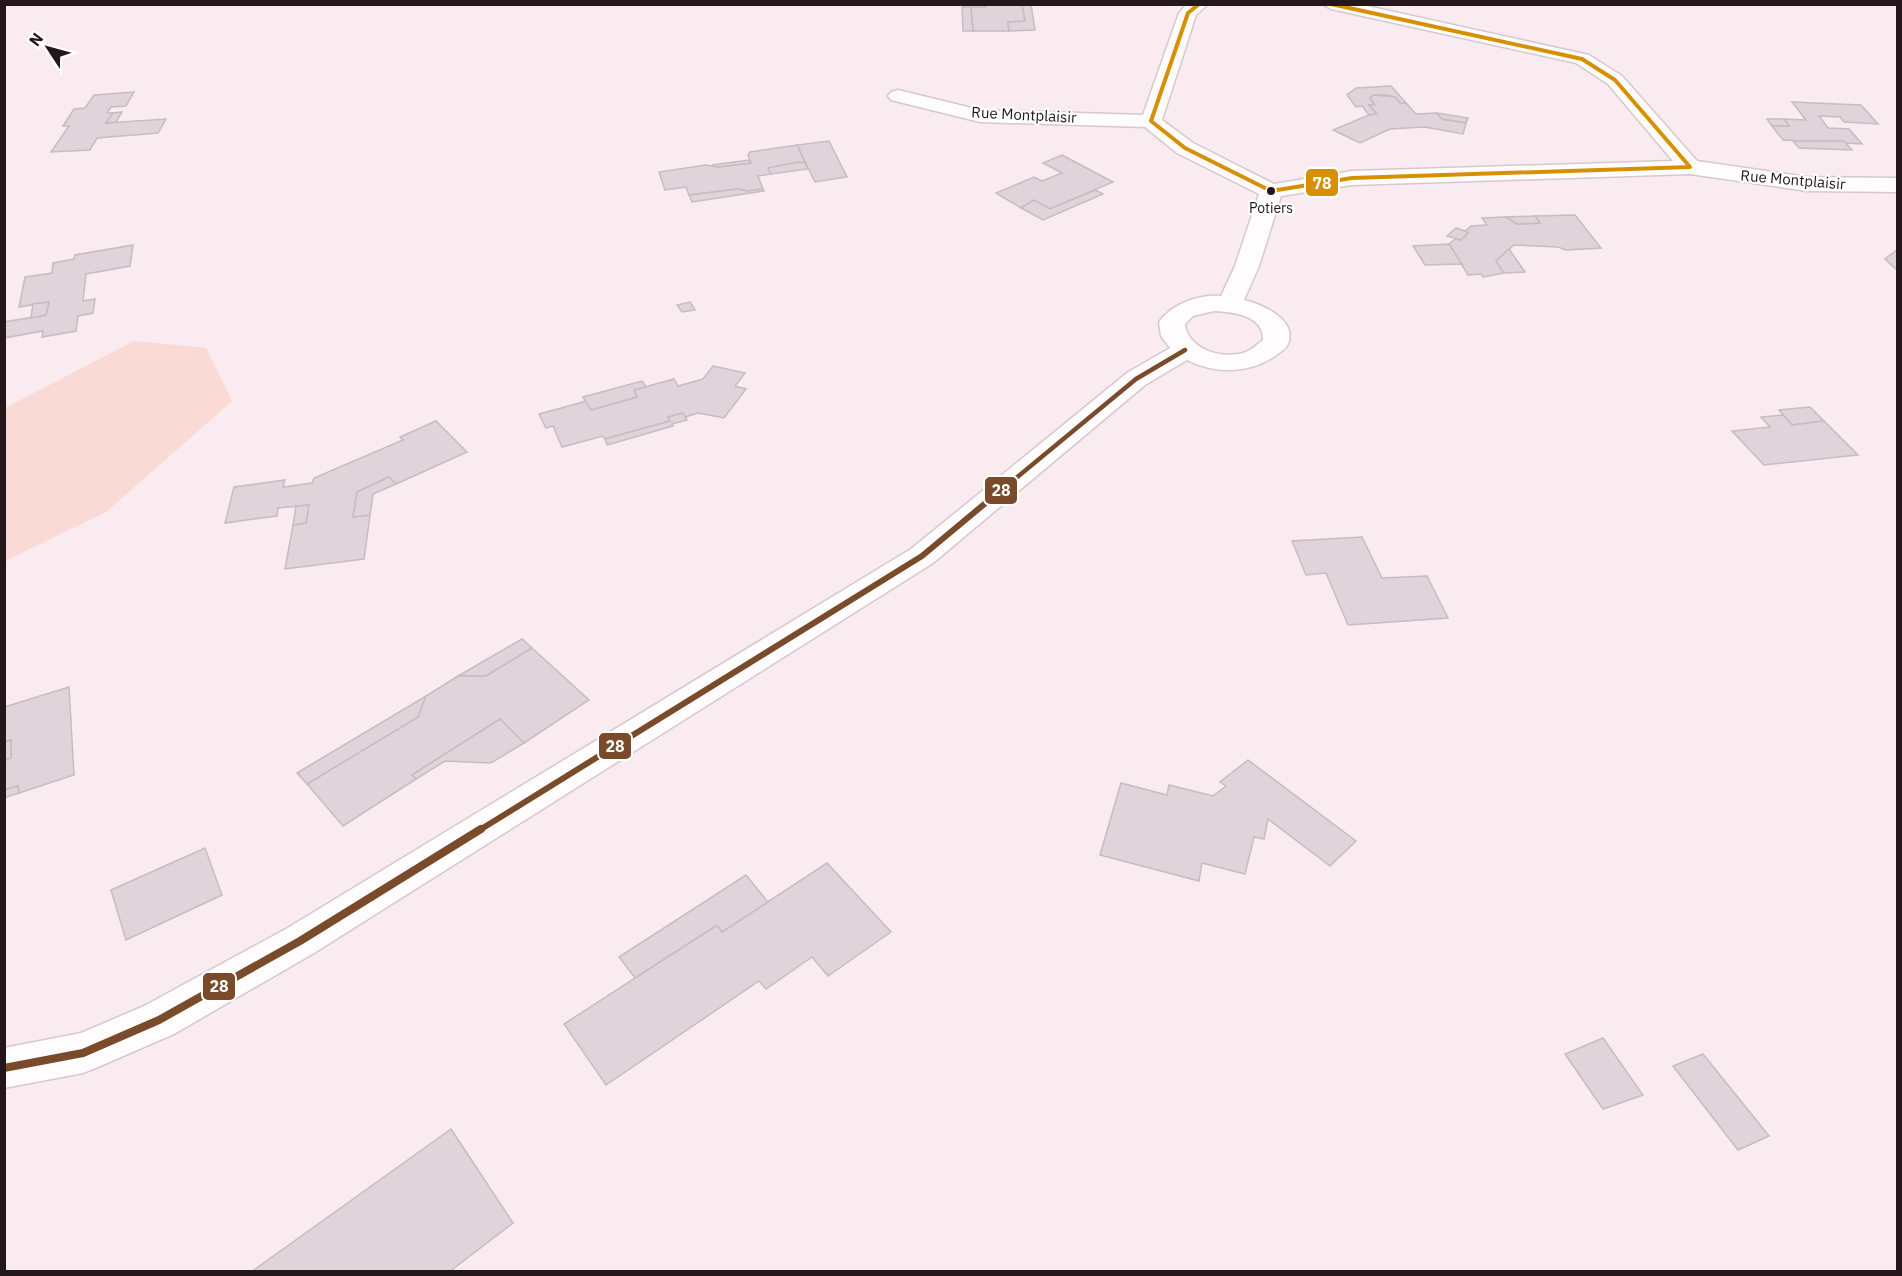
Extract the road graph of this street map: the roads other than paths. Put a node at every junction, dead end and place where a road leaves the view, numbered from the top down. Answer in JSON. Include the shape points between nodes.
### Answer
{"nodes":[{"id":1,"x":1199,"y":4,"type":"edge"},
{"id":2,"x":1331,"y":4,"type":"edge"},
{"id":3,"x":898,"y":96,"type":"dead end"},
{"id":4,"x":1151,"y":121,"type":"junction"},
{"id":5,"x":1690,"y":167,"type":"junction"},
{"id":6,"x":1898,"y":185,"type":"edge"},
{"id":7,"x":1271,"y":191,"type":"junction"},
{"id":8,"x":1230,"y":304,"type":"junction"},
{"id":9,"x":1185,"y":350,"type":"junction"},
{"id":10,"x":4,"y":1068,"type":"edge"}],
"edges":[{"from":1,"to":4,"type":"street","via":[[1188,13]]},
{"from":2,"to":5,"type":"street","via":[[1582,59],[1615,80]]},
{"from":3,"to":4,"type":"street","name":"Rue Montplaisir","via":[[980,116]]},
{"from":4,"to":7,"type":"street","via":[[1185,147]]},
{"from":5,"to":6,"type":"street","name":"Rue Montplaisir","via":[[1807,184]]},
{"from":5,"to":7,"type":"street","name":"Rue Montplaisir","via":[[1352,178]]},
{"from":7,"to":8,"type":"street","via":[[1248,266]]},
{"from":8,"to":9,"type":"street","via":[[1198,305],[1175,318],[1170,328],[1173,340]]},
{"from":8,"to":9,"type":"street","via":[[1264,317],[1276,329],[1276,343],[1266,355],[1226,363],[1203,359]]},
{"from":9,"to":10,"type":"street","via":[[1136,379],[922,556],[300,941],[159,1020],[83,1053]]}]}
